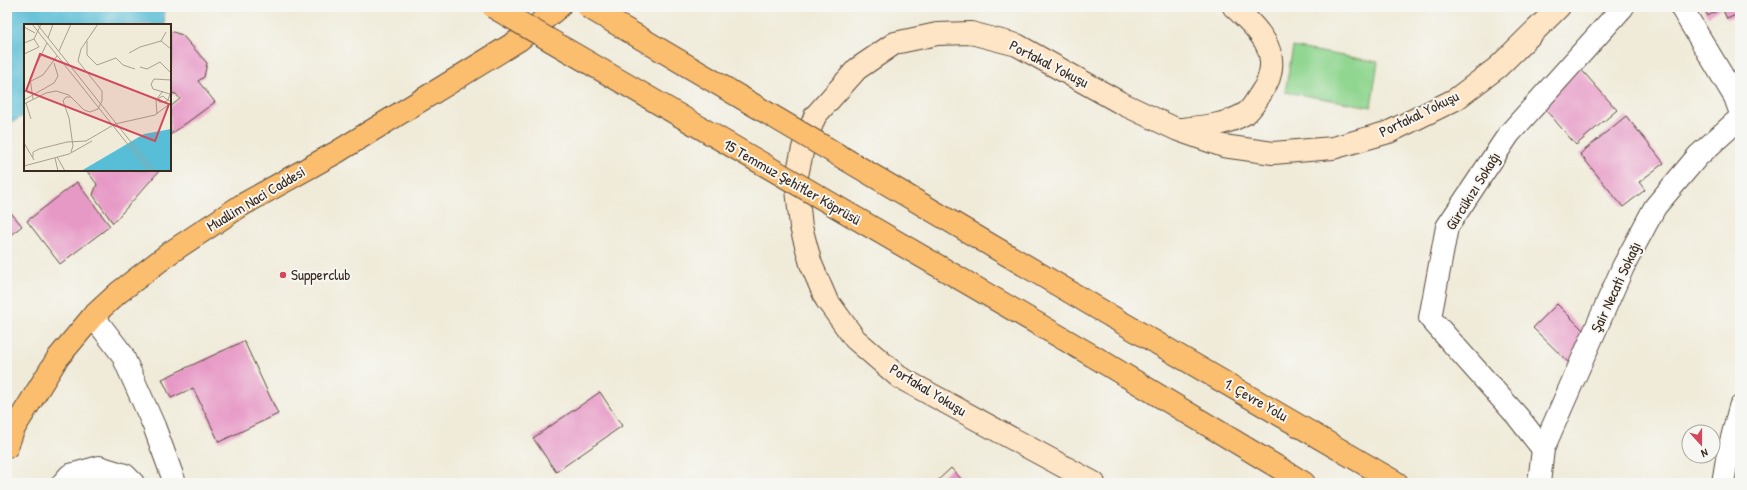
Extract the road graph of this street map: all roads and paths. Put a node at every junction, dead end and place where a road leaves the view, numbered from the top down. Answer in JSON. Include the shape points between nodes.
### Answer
{"nodes":[{"id":1,"x":493,"y":7,"type":"edge"},
{"id":2,"x":559,"y":7,"type":"edge"},
{"id":3,"x":588,"y":7,"type":"edge"},
{"id":4,"x":1234,"y":7,"type":"edge"},
{"id":5,"x":1559,"y":7,"type":"edge"},
{"id":6,"x":1623,"y":7,"type":"edge"},
{"id":7,"x":1681,"y":7,"type":"edge"},
{"id":8,"x":1740,"y":111,"type":"edge"},
{"id":9,"x":1740,"y":118,"type":"edge"},
{"id":10,"x":1178,"y":130,"type":"junction"},
{"id":11,"x":93,"y":316,"type":"junction"},
{"id":12,"x":1740,"y":407,"type":"edge"},
{"id":13,"x":7,"y":447,"type":"edge"},
{"id":14,"x":1543,"y":449,"type":"junction"},
{"id":15,"x":63,"y":483,"type":"edge"},
{"id":16,"x":133,"y":483,"type":"edge"},
{"id":17,"x":175,"y":483,"type":"edge"},
{"id":18,"x":1094,"y":483,"type":"edge"},
{"id":19,"x":1304,"y":483,"type":"edge"},
{"id":20,"x":1397,"y":483,"type":"edge"},
{"id":21,"x":1539,"y":483,"type":"edge"},
{"id":22,"x":1723,"y":483,"type":"edge"}],
"edges":[{"from":1,"to":19,"type":"main road","name":"15 Temmuz Şehitler Köprüsü","bridge":true,"via":[[1093,356]]},
{"from":2,"to":11,"type":"main road","name":"Muallim Naci Caddesi","via":[[519,40],[337,152],[242,205],[171,252]]},
{"from":3,"to":20,"type":"main road","name":"1. Çevre Yolu","bridge":true},
{"from":4,"to":10,"type":"main road","via":[[1253,24],[1268,44],[1271,62],[1267,84],[1248,112],[1229,121]]},
{"from":5,"to":10,"type":"main road","name":"Portakal Yokuşu","via":[[1498,68],[1462,94],[1389,132],[1333,148],[1273,153],[1223,146]]},
{"from":6,"to":14,"type":"street","name":"Gürcükızı Sokağı","via":[[1510,134],[1447,227],[1430,318]]},
{"from":7,"to":8,"type":"street","via":[[1735,97]]},
{"from":9,"to":14,"type":"street","name":"Şair Necati Sokağı","via":[[1698,156],[1655,207],[1623,267]]},
{"from":10,"to":18,"type":"main road","name":"Portakal Yokuşu","via":[[1017,45],[971,33],[937,34],[895,43],[857,69],[815,116],[803,148],[796,180],[800,227],[811,264],[826,299],[855,340],[900,377]]},
{"from":11,"to":13,"type":"main road","name":"Muallim Naci Caddesi","via":[[56,359],[14,430]]},
{"from":11,"to":17,"type":"street","via":[[122,354],[154,426]]},
{"from":12,"to":22,"type":"street"},
{"from":14,"to":21,"type":"street","name":"Şair Necati Sokağı"},
{"from":15,"to":16,"type":"street","via":[[70,475],[99,467],[125,475]]}]}
